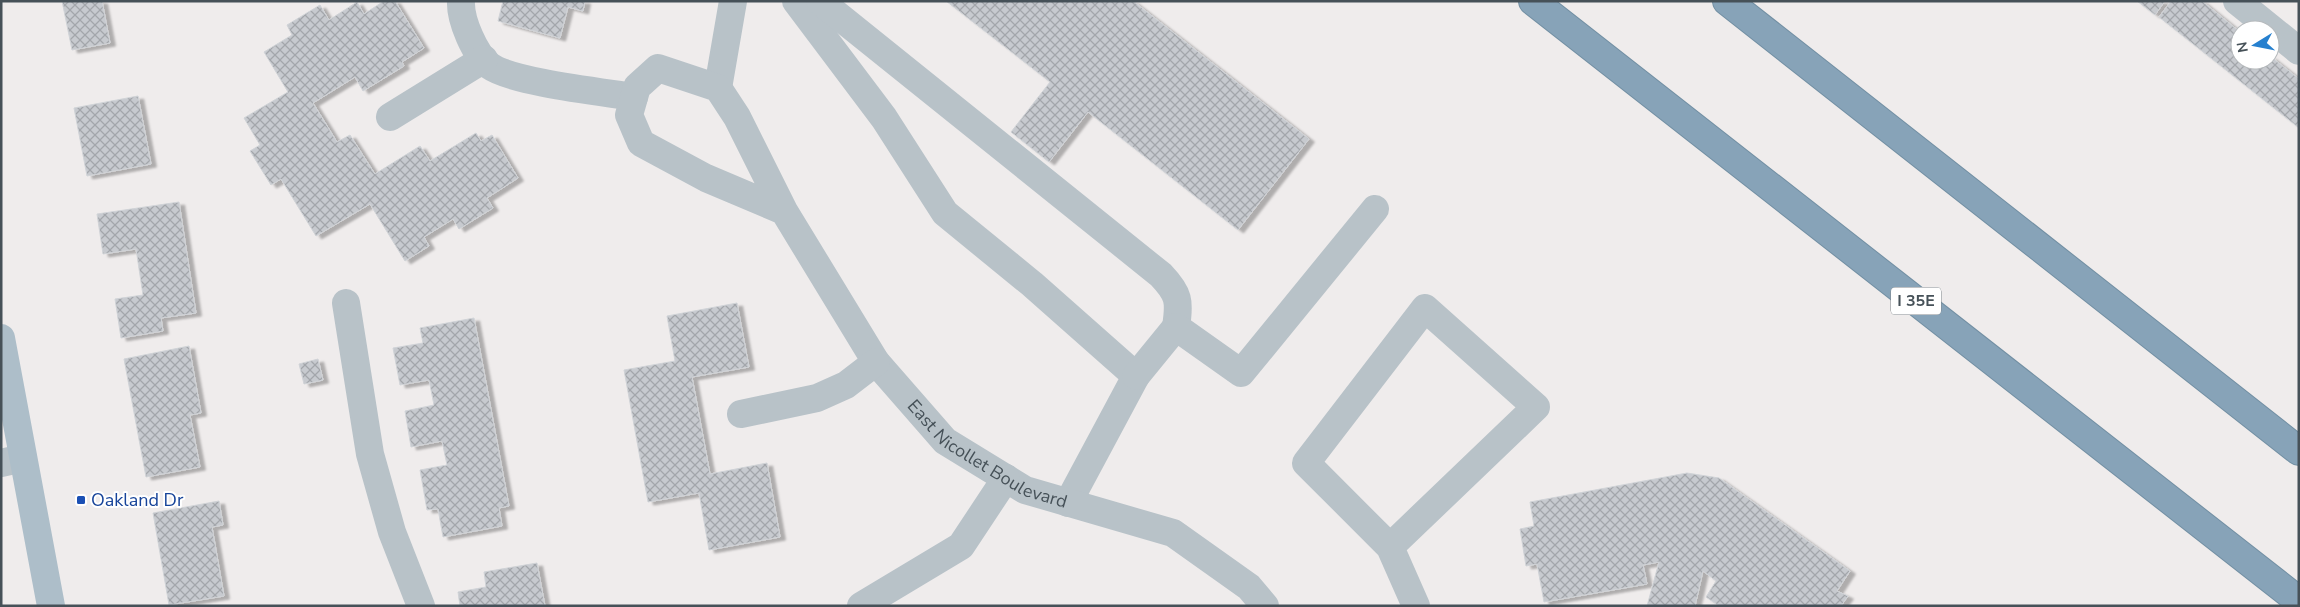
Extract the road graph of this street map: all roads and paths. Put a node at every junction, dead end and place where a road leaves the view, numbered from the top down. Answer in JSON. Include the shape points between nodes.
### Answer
{"nodes":[{"id":1,"x":461,"y":1,"type":"edge"},
{"id":2,"x":733,"y":1,"type":"edge"},
{"id":3,"x":796,"y":1,"type":"edge"},
{"id":4,"x":820,"y":1,"type":"edge"},
{"id":5,"x":1533,"y":1,"type":"edge"},
{"id":6,"x":1727,"y":1,"type":"edge"},
{"id":7,"x":2237,"y":1,"type":"edge"},
{"id":8,"x":2299,"y":51,"type":"edge"},
{"id":9,"x":484,"y":59,"type":"junction"},
{"id":10,"x":718,"y":88,"type":"junction"},
{"id":11,"x":634,"y":97,"type":"junction"},
{"id":12,"x":390,"y":117,"type":"dead end"},
{"id":13,"x":1375,"y":209,"type":"dead end"},
{"id":14,"x":784,"y":212,"type":"junction"},
{"id":15,"x":346,"y":303,"type":"dead end"},
{"id":16,"x":1176,"y":326,"type":"junction"},
{"id":17,"x":1,"y":338,"type":"edge"},
{"id":18,"x":876,"y":362,"type":"junction"},
{"id":19,"x":1136,"y":376,"type":"junction"},
{"id":20,"x":741,"y":414,"type":"dead end"},
{"id":21,"x":2299,"y":451,"type":"edge"},
{"id":22,"x":12,"y":460,"type":"edge"},
{"id":23,"x":1006,"y":478,"type":"junction"},
{"id":24,"x":1068,"y":502,"type":"junction"},
{"id":25,"x":1390,"y":547,"type":"junction"},
{"id":26,"x":2299,"y":601,"type":"edge"},
{"id":27,"x":51,"y":606,"type":"edge"},
{"id":28,"x":421,"y":606,"type":"edge"},
{"id":29,"x":861,"y":606,"type":"edge"},
{"id":30,"x":1265,"y":606,"type":"edge"},
{"id":31,"x":1416,"y":606,"type":"edge"}],
"edges":[{"from":1,"to":9,"type":"street","via":[[460,12],[472,44]]},
{"from":2,"to":10,"type":"street"},
{"from":3,"to":19,"type":"street","via":[[884,118],[945,214],[1032,284]]},
{"from":4,"to":16,"type":"street","via":[[1161,275],[1172,287],[1180,306]]},
{"from":5,"to":26,"type":"highway","number":"I 35E"},
{"from":6,"to":21,"type":"highway"},
{"from":7,"to":8,"type":"street"},
{"from":9,"to":11,"type":"street","via":[[490,66],[515,77]]},
{"from":9,"to":12,"type":"street"},
{"from":10,"to":11,"type":"street","via":[[658,68],[637,87]]},
{"from":10,"to":14,"type":"street","name":"East Nicollet Boulevard","via":[[737,117]]},
{"from":11,"to":14,"type":"street","via":[[629,115],[641,142],[706,178]]},
{"from":13,"to":16,"type":"street","via":[[1241,373]]},
{"from":14,"to":18,"type":"street","name":"East Nicollet Boulevard"},
{"from":15,"to":28,"type":"street","via":[[370,454],[392,532]]},
{"from":16,"to":19,"type":"street"},
{"from":17,"to":22,"type":"main road"},
{"from":18,"to":20,"type":"street","via":[[846,385],[817,398]]},
{"from":18,"to":23,"type":"street","name":"East Nicollet Boulevard","via":[[945,442]]},
{"from":19,"to":24,"type":"street"},
{"from":22,"to":27,"type":"main road"},
{"from":23,"to":24,"type":"street","name":"East Nicollet Boulevard","via":[[1024,490]]},
{"from":23,"to":29,"type":"street","via":[[961,546]]},
{"from":24,"to":30,"type":"street","name":"East Nicollet Boulevard","via":[[1174,533],[1249,587]]},
{"from":25,"to":25,"type":"street","via":[[1306,463],[1425,308],[1536,407]]},
{"from":25,"to":31,"type":"street"}]}
